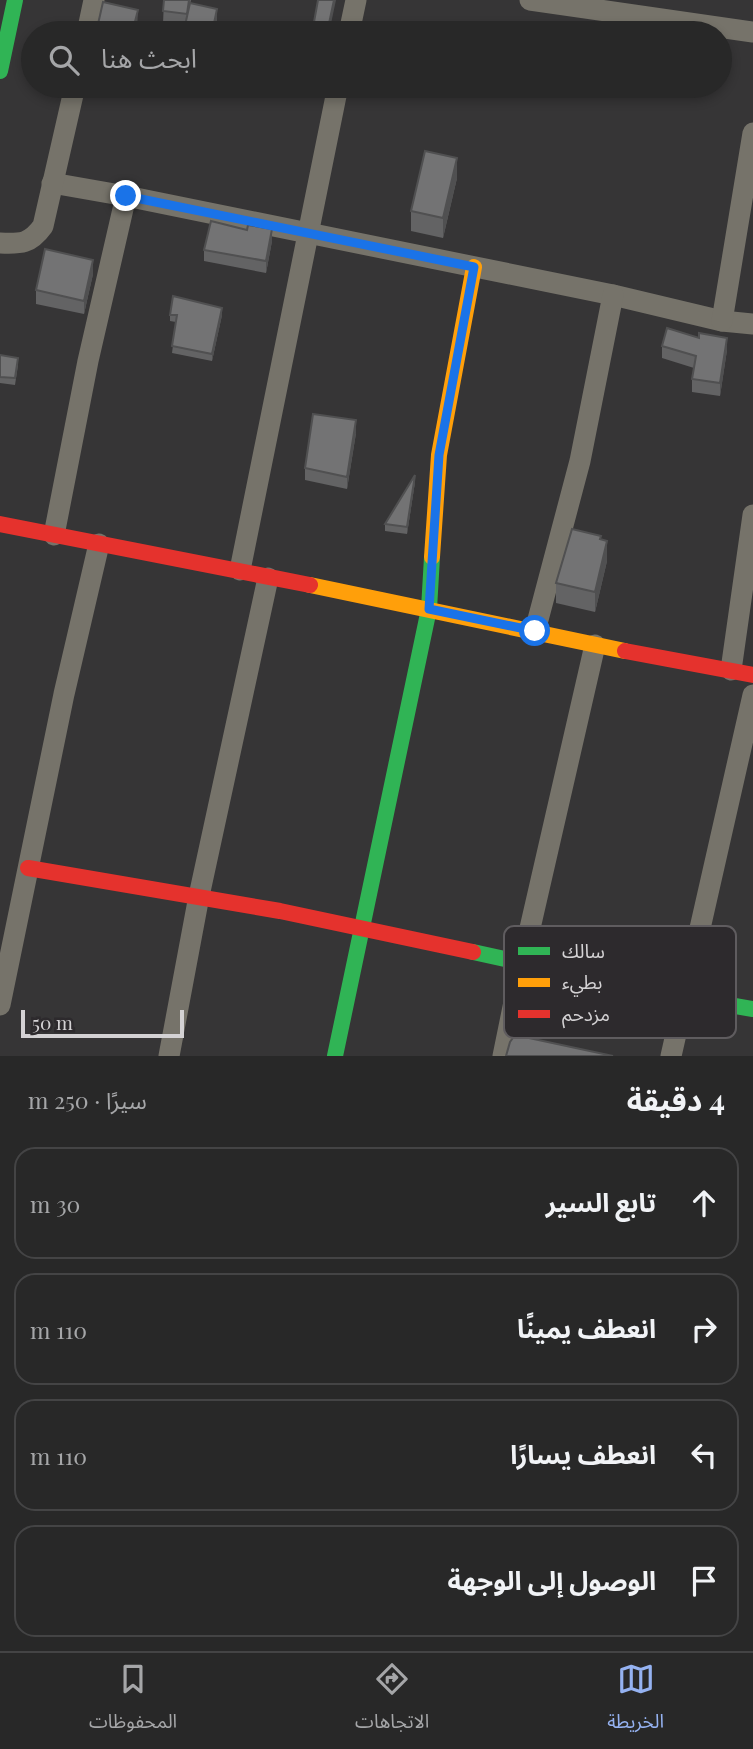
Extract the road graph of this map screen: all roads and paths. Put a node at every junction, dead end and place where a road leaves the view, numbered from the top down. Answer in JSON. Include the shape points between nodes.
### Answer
{"nodes":[{"id":1,"x":15,"y":0,"type":"edge"},
{"id":2,"x":94,"y":0,"type":"edge"},
{"id":3,"x":356,"y":0,"type":"edge"},
{"id":4,"x":530,"y":0,"type":"edge"},
{"id":5,"x":90,"y":21,"type":"edge"},
{"id":6,"x":352,"y":21,"type":"edge"},
{"id":7,"x":676,"y":21,"type":"edge"},
{"id":8,"x":732,"y":29,"type":"edge"},
{"id":9,"x":753,"y":32,"type":"edge"},
{"id":10,"x":0,"y":71,"type":"edge"},
{"id":11,"x":72,"y":98,"type":"edge"},
{"id":12,"x":335,"y":98,"type":"edge"},
{"id":13,"x":753,"y":133,"type":"edge"},
{"id":14,"x":52,"y":183,"type":"junction"},
{"id":15,"x":126,"y":196,"type":"junction"},
{"id":16,"x":306,"y":234,"type":"junction"},
{"id":17,"x":0,"y":243,"type":"edge"},
{"id":18,"x":474,"y":267,"type":"junction"},
{"id":19,"x":613,"y":295,"type":"junction"},
{"id":20,"x":722,"y":321,"type":"junction"},
{"id":21,"x":753,"y":324,"type":"edge"},
{"id":22,"x":753,"y":514,"type":"edge"},
{"id":23,"x":0,"y":524,"type":"edge"},
{"id":24,"x":54,"y":535,"type":"junction"},
{"id":25,"x":99,"y":544,"type":"junction"},
{"id":26,"x":240,"y":570,"type":"junction"},
{"id":27,"x":268,"y":578,"type":"junction"},
{"id":28,"x":429,"y":609,"type":"junction"},
{"id":29,"x":535,"y":631,"type":"junction"},
{"id":30,"x":594,"y":645,"type":"junction"},
{"id":31,"x":730,"y":670,"type":"junction"},
{"id":32,"x":753,"y":675,"type":"edge"},
{"id":33,"x":753,"y":695,"type":"edge"},
{"id":34,"x":28,"y":868,"type":"junction"},
{"id":35,"x":199,"y":896,"type":"junction"},
{"id":36,"x":530,"y":926,"type":"edge"},
{"id":37,"x":699,"y":926,"type":"edge"},
{"id":38,"x":363,"y":928,"type":"junction"},
{"id":39,"x":504,"y":959,"type":"edge"},
{"id":40,"x":0,"y":1005,"type":"edge"},
{"id":41,"x":507,"y":1038,"type":"edge"},
{"id":42,"x":674,"y":1038,"type":"edge"},
{"id":43,"x":169,"y":1056,"type":"edge"},
{"id":44,"x":335,"y":1056,"type":"edge"},
{"id":45,"x":503,"y":1056,"type":"edge"},
{"id":46,"x":671,"y":1056,"type":"edge"}],
"edges":[{"from":1,"to":10,"type":"street"},
{"from":2,"to":5,"type":"street"},
{"from":3,"to":6,"type":"street"},
{"from":4,"to":7,"type":"street"},
{"from":8,"to":9,"type":"street"},
{"from":11,"to":14,"type":"street"},
{"from":12,"to":16,"type":"street"},
{"from":13,"to":20,"type":"street"},
{"from":14,"to":15,"type":"street"},
{"from":14,"to":17,"type":"street","via":[[43,226],[35,238]]},
{"from":15,"to":16,"type":"street"},
{"from":15,"to":24,"type":"street"},
{"from":16,"to":18,"type":"street"},
{"from":16,"to":26,"type":"street"},
{"from":18,"to":19,"type":"street"},
{"from":18,"to":28,"type":"street","via":[[439,455]]},
{"from":19,"to":20,"type":"street"},
{"from":19,"to":29,"type":"street","via":[[580,461]]},
{"from":20,"to":21,"type":"street"},
{"from":22,"to":31,"type":"street"},
{"from":23,"to":24,"type":"street"},
{"from":24,"to":25,"type":"street"},
{"from":25,"to":26,"type":"street"},
{"from":25,"to":34,"type":"street"},
{"from":26,"to":27,"type":"street"},
{"from":27,"to":28,"type":"street"},
{"from":27,"to":35,"type":"street"},
{"from":28,"to":29,"type":"street"},
{"from":28,"to":38,"type":"street"},
{"from":29,"to":30,"type":"street"},
{"from":30,"to":31,"type":"street"},
{"from":30,"to":36,"type":"street"},
{"from":31,"to":32,"type":"street"},
{"from":33,"to":37,"type":"street"},
{"from":34,"to":35,"type":"street"},
{"from":34,"to":40,"type":"street"},
{"from":35,"to":38,"type":"street"},
{"from":35,"to":43,"type":"street"},
{"from":38,"to":39,"type":"street"},
{"from":38,"to":44,"type":"street"},
{"from":41,"to":45,"type":"street"},
{"from":42,"to":46,"type":"street"}]}
